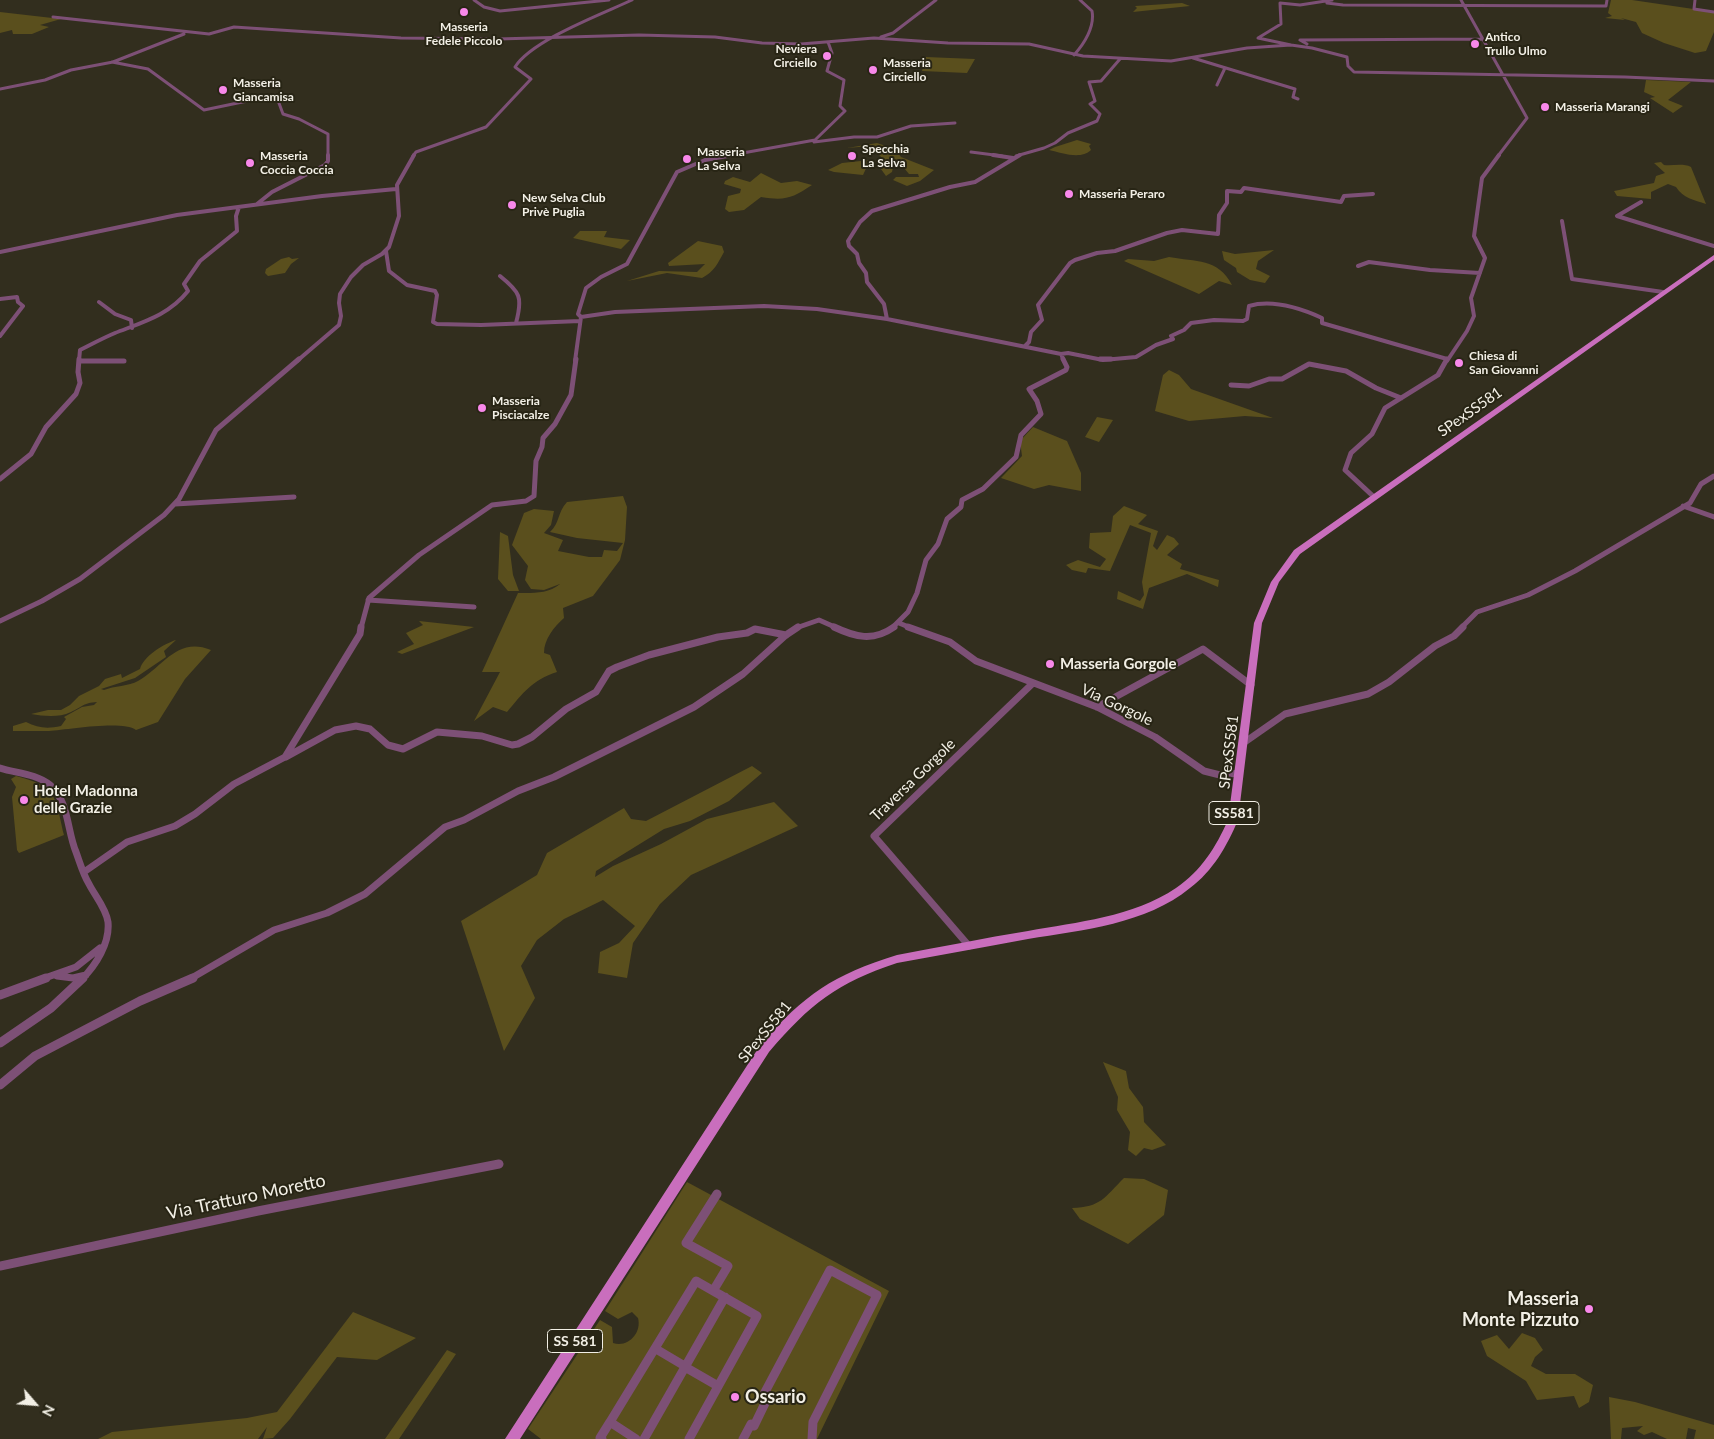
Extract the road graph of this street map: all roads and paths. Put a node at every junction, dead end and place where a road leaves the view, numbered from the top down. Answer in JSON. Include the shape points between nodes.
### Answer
{"nodes":[{"id":1,"x":474,"y":0,"type":"edge"},
{"id":2,"x":609,"y":0,"type":"edge"},
{"id":3,"x":632,"y":0,"type":"edge"},
{"id":4,"x":936,"y":0,"type":"edge"},
{"id":5,"x":1080,"y":0,"type":"edge"},
{"id":6,"x":1332,"y":0,"type":"edge"},
{"id":7,"x":1461,"y":0,"type":"edge"},
{"id":8,"x":1607,"y":0,"type":"edge"},
{"id":9,"x":1695,"y":0,"type":"edge"},
{"id":10,"x":1322,"y":2,"type":"junction"},
{"id":11,"x":1464,"y":6,"type":"junction"},
{"id":12,"x":1714,"y":12,"type":"edge"},
{"id":13,"x":53,"y":17,"type":"dead end"},
{"id":14,"x":188,"y":33,"type":"junction"},
{"id":15,"x":554,"y":37,"type":"junction"},
{"id":16,"x":874,"y":38,"type":"junction"},
{"id":17,"x":1482,"y":39,"type":"junction"},
{"id":18,"x":828,"y":42,"type":"junction"},
{"id":19,"x":1291,"y":45,"type":"junction"},
{"id":20,"x":1308,"y":45,"type":"junction"},
{"id":21,"x":1074,"y":55,"type":"junction"},
{"id":22,"x":1192,"y":58,"type":"junction"},
{"id":23,"x":1120,"y":59,"type":"junction"},
{"id":24,"x":112,"y":62,"type":"junction"},
{"id":25,"x":1225,"y":68,"type":"junction"},
{"id":26,"x":1501,"y":74,"type":"junction"},
{"id":27,"x":1714,"y":81,"type":"edge"},
{"id":28,"x":1217,"y":85,"type":"dead end"},
{"id":29,"x":0,"y":89,"type":"edge"},
{"id":30,"x":1298,"y":99,"type":"dead end"},
{"id":31,"x":955,"y":123,"type":"dead end"},
{"id":32,"x":810,"y":142,"type":"junction"},
{"id":33,"x":971,"y":152,"type":"dead end"},
{"id":34,"x":1014,"y":158,"type":"junction"},
{"id":35,"x":396,"y":189,"type":"junction"},
{"id":36,"x":1372,"y":194,"type":"dead end"},
{"id":37,"x":1641,"y":202,"type":"dead end"},
{"id":38,"x":257,"y":204,"type":"junction"},
{"id":39,"x":239,"y":207,"type":"junction"},
{"id":40,"x":1562,"y":221,"type":"dead end"},
{"id":41,"x":1714,"y":246,"type":"edge"},
{"id":42,"x":386,"y":251,"type":"junction"},
{"id":43,"x":0,"y":252,"type":"edge"},
{"id":44,"x":1714,"y":257,"type":"edge"},
{"id":45,"x":1358,"y":266,"type":"dead end"},
{"id":46,"x":1480,"y":273,"type":"junction"},
{"id":47,"x":500,"y":276,"type":"dead end"},
{"id":48,"x":1663,"y":292,"type":"junction"},
{"id":49,"x":0,"y":299,"type":"edge"},
{"id":50,"x":99,"y":302,"type":"dead end"},
{"id":51,"x":580,"y":319,"type":"junction"},
{"id":52,"x":887,"y":320,"type":"junction"},
{"id":53,"x":516,"y":323,"type":"junction"},
{"id":54,"x":132,"y":328,"type":"junction"},
{"id":55,"x":0,"y":336,"type":"edge"},
{"id":56,"x":1024,"y":346,"type":"junction"},
{"id":57,"x":1061,"y":354,"type":"junction"},
{"id":58,"x":1447,"y":359,"type":"junction"},
{"id":59,"x":124,"y":360,"type":"dead end"},
{"id":60,"x":80,"y":361,"type":"junction"},
{"id":61,"x":1231,"y":385,"type":"dead end"},
{"id":62,"x":1401,"y":398,"type":"junction"},
{"id":63,"x":1714,"y":476,"type":"edge"},
{"id":64,"x":0,"y":479,"type":"edge"},
{"id":65,"x":294,"y":497,"type":"dead end"},
{"id":66,"x":1374,"y":497,"type":"junction"},
{"id":67,"x":176,"y":504,"type":"junction"},
{"id":68,"x":1683,"y":506,"type":"junction"},
{"id":69,"x":1714,"y":517,"type":"edge"},
{"id":70,"x":368,"y":600,"type":"junction"},
{"id":71,"x":474,"y":607,"type":"dead end"},
{"id":72,"x":0,"y":620,"type":"edge"},
{"id":73,"x":899,"y":623,"type":"junction"},
{"id":74,"x":786,"y":635,"type":"junction"},
{"id":75,"x":1032,"y":684,"type":"junction"},
{"id":76,"x":1251,"y":685,"type":"junction"},
{"id":77,"x":1097,"y":707,"type":"junction"},
{"id":78,"x":1242,"y":744,"type":"junction"},
{"id":79,"x":285,"y":757,"type":"junction"},
{"id":80,"x":0,"y":768,"type":"edge"},
{"id":81,"x":1239,"y":773,"type":"junction"},
{"id":82,"x":84,"y":872,"type":"junction"},
{"id":83,"x":104,"y":945,"type":"junction"},
{"id":84,"x":969,"y":946,"type":"junction"},
{"id":85,"x":76,"y":967,"type":"junction"},
{"id":86,"x":86,"y":975,"type":"junction"},
{"id":87,"x":54,"y":976,"type":"junction"},
{"id":88,"x":64,"y":977,"type":"junction"},
{"id":89,"x":72,"y":990,"type":"junction"},
{"id":90,"x":0,"y":995,"type":"edge"},
{"id":91,"x":0,"y":1043,"type":"edge"},
{"id":92,"x":0,"y":1085,"type":"edge"},
{"id":93,"x":499,"y":1164,"type":"dead end"},
{"id":94,"x":717,"y":1194,"type":"dead end"},
{"id":95,"x":639,"y":1242,"type":"joint"},
{"id":96,"x":0,"y":1266,"type":"edge"},
{"id":97,"x":713,"y":1291,"type":"junction"},
{"id":98,"x":724,"y":1298,"type":"junction"},
{"id":99,"x":656,"y":1348,"type":"junction"},
{"id":100,"x":684,"y":1366,"type":"junction"},
{"id":101,"x":718,"y":1386,"type":"junction"},
{"id":102,"x":610,"y":1422,"type":"junction"},
{"id":103,"x":512,"y":1439,"type":"edge"},
{"id":104,"x":602,"y":1439,"type":"edge"},
{"id":105,"x":636,"y":1439,"type":"edge"},
{"id":106,"x":644,"y":1439,"type":"edge"},
{"id":107,"x":689,"y":1439,"type":"edge"},
{"id":108,"x":743,"y":1439,"type":"edge"},
{"id":109,"x":812,"y":1439,"type":"edge"}],
"edges":[{"from":1,"to":2,"type":"street","via":[[484,7],[500,11]]},
{"from":3,"to":15,"type":"street"},
{"from":4,"to":16,"type":"street","via":[[893,33]]},
{"from":5,"to":21,"type":"street","via":[[1092,11],[1093,20],[1084,43]]},
{"from":6,"to":10,"type":"street"},
{"from":7,"to":11,"type":"street"},
{"from":8,"to":11,"type":"street","via":[[1606,6]]},
{"from":9,"to":12,"type":"street","via":[[1694,9]]},
{"from":10,"to":11,"type":"street"},
{"from":10,"to":19,"type":"street","via":[[1280,3],[1281,24],[1258,36]]},
{"from":11,"to":17,"type":"street"},
{"from":13,"to":14,"type":"street"},
{"from":14,"to":15,"type":"street","via":[[209,34],[234,27],[401,38],[498,40]]},
{"from":14,"to":24,"type":"street"},
{"from":15,"to":18,"type":"street","via":[[639,35],[715,37],[762,43]]},
{"from":15,"to":35,"type":"street","via":[[516,61],[514,67],[530,78],[489,124],[478,131],[416,152]]},
{"from":16,"to":18,"type":"street"},
{"from":16,"to":21,"type":"street","via":[[958,44],[1028,44]]},
{"from":17,"to":20,"type":"street","via":[[1300,40]]},
{"from":17,"to":26,"type":"street"},
{"from":18,"to":32,"type":"street","via":[[832,54],[827,71],[844,80],[840,106],[845,111]]},
{"from":19,"to":20,"type":"street"},
{"from":19,"to":22,"type":"street","via":[[1247,48]]},
{"from":20,"to":26,"type":"street","via":[[1325,53],[1347,57],[1348,66],[1354,72]]},
{"from":21,"to":23,"type":"street"},
{"from":22,"to":23,"type":"street","via":[[1171,61]]},
{"from":22,"to":25,"type":"street"},
{"from":23,"to":34,"type":"street","via":[[1101,81],[1089,82],[1094,101],[1090,104],[1100,114],[1097,121],[1068,133],[1049,146]]},
{"from":24,"to":29,"type":"street"},
{"from":24,"to":38,"type":"street","via":[[148,69],[204,110],[276,95],[283,114],[328,134],[328,161],[325,165],[272,192]]},
{"from":25,"to":28,"type":"street"},
{"from":25,"to":30,"type":"street","via":[[1295,89],[1293,97]]},
{"from":26,"to":27,"type":"street"},
{"from":26,"to":46,"type":"street","via":[[1527,118],[1482,178],[1474,236],[1485,258]]},
{"from":31,"to":32,"type":"street","via":[[911,126],[877,137]]},
{"from":32,"to":51,"type":"street","via":[[705,160],[678,172],[627,264],[586,288],[578,314]]},
{"from":33,"to":34,"type":"street"},
{"from":34,"to":52,"type":"street","via":[[974,182],[884,206],[860,222],[848,241],[849,246],[857,254],[867,282],[884,304]]},
{"from":35,"to":38,"type":"street"},
{"from":35,"to":42,"type":"street","via":[[398,216]]},
{"from":36,"to":56,"type":"street","via":[[1344,196],[1341,202],[1244,188],[1241,192],[1227,191],[1227,203],[1219,215],[1218,234],[1188,230],[1174,232],[1070,262],[1038,305],[1042,320]]},
{"from":37,"to":41,"type":"street","via":[[1617,216]]},
{"from":38,"to":39,"type":"street"},
{"from":39,"to":43,"type":"street","via":[[178,215]]},
{"from":39,"to":54,"type":"street","via":[[237,231],[200,261],[184,284],[188,291],[180,304],[146,324]]},
{"from":40,"to":48,"type":"street","via":[[1572,278]]},
{"from":42,"to":53,"type":"street","via":[[389,271],[407,285],[437,294],[433,322]]},
{"from":42,"to":67,"type":"street","via":[[367,262],[347,281],[338,299],[341,321],[334,330],[213,434]]},
{"from":44,"to":48,"type":"main road","name":"SPexSS581","number":"SS581"},
{"from":45,"to":46,"type":"street","via":[[1369,262]]},
{"from":46,"to":58,"type":"street","via":[[1471,298],[1474,316]]},
{"from":47,"to":53,"type":"street","via":[[518,292],[522,302]]},
{"from":48,"to":66,"type":"main road","name":"SPexSS581","number":"SS581"},
{"from":49,"to":55,"type":"street","via":[[17,297],[23,306]]},
{"from":50,"to":54,"type":"street","via":[[115,314],[131,320]]},
{"from":51,"to":52,"type":"street","via":[[615,312],[772,306]]},
{"from":51,"to":53,"type":"street"},
{"from":51,"to":70,"type":"street","via":[[571,395],[543,438],[536,461],[533,498],[492,505],[418,555]]},
{"from":52,"to":56,"type":"street"},
{"from":54,"to":60,"type":"street","via":[[80,350]]},
{"from":56,"to":57,"type":"street"},
{"from":57,"to":58,"type":"street","via":[[1103,360],[1136,357],[1156,345],[1171,341],[1172,336],[1191,323],[1243,321],[1249,306],[1260,303],[1310,312],[1322,318],[1322,323]]},
{"from":57,"to":73,"type":"street","via":[[1066,370],[1029,389],[1042,414],[1021,434],[1016,457],[983,489],[962,500],[960,507],[947,519],[938,544],[926,560],[912,604]]},
{"from":58,"to":62,"type":"street","via":[[1438,375]]},
{"from":59,"to":60,"type":"street"},
{"from":60,"to":64,"type":"street","via":[[76,394],[46,427],[31,454]]},
{"from":61,"to":62,"type":"street","via":[[1249,386],[1269,379],[1282,379],[1309,364],[1346,371]]},
{"from":62,"to":66,"type":"street","via":[[1386,408],[1372,434],[1351,453],[1345,470]]},
{"from":63,"to":68,"type":"street","via":[[1701,484],[1690,503]]},
{"from":65,"to":67,"type":"street"},
{"from":66,"to":76,"type":"main road","name":"SPexSS581","number":"SS581","via":[[1297,552],[1282,571],[1270,590],[1258,623]]},
{"from":67,"to":72,"type":"street","via":[[80,579],[42,602]]},
{"from":68,"to":69,"type":"street"},
{"from":68,"to":78,"type":"street","via":[[1575,571],[1528,595],[1477,612],[1454,636],[1368,694],[1285,714]]},
{"from":70,"to":71,"type":"street"},
{"from":70,"to":79,"type":"street","via":[[360,634]]},
{"from":73,"to":74,"type":"street","via":[[887,632],[867,638],[853,636],[815,620]]},
{"from":73,"to":75,"type":"street","name":"Via Gorgole","via":[[950,642],[976,661]]},
{"from":74,"to":79,"type":"street","via":[[755,629],[649,655],[617,667],[609,671],[596,692],[518,744],[482,736],[437,732],[403,748],[387,744],[368,728],[343,727]]},
{"from":74,"to":92,"type":"street","via":[[743,674],[694,707],[445,827],[365,894],[327,913],[274,930],[193,978],[140,1001],[35,1056]]},
{"from":75,"to":77,"type":"street","name":"Via Gorgole"},
{"from":75,"to":84,"type":"street","name":"Traversa Gorgole","via":[[874,836]]},
{"from":76,"to":77,"type":"street","via":[[1203,649]]},
{"from":76,"to":78,"type":"main road","name":"SPexSS581","number":"SS581"},
{"from":77,"to":81,"type":"street","name":"Via Gorgole","via":[[1155,737],[1204,771],[1220,775]]},
{"from":78,"to":81,"type":"main road","name":"SPexSS581","number":"SS581"},
{"from":79,"to":82,"type":"street","via":[[234,784],[175,826],[127,842]]},
{"from":80,"to":82,"type":"street","via":[[40,779],[60,794],[72,844]]},
{"from":81,"to":84,"type":"main road","name":"SPexSS581","number":"SS581","via":[[1232,820],[1223,843],[1198,876],[1179,892],[1157,904],[1094,923]]},
{"from":82,"to":83,"type":"street","via":[[108,922]]},
{"from":83,"to":85,"type":"street"},
{"from":83,"to":86,"type":"street"},
{"from":84,"to":95,"type":"main road","name":"SPexSS581","number":"SS581","via":[[869,967],[808,1001],[765,1048]]},
{"from":85,"to":86,"type":"street","via":[[83,969]]},
{"from":85,"to":87,"type":"street"},
{"from":86,"to":88,"type":"street"},
{"from":86,"to":89,"type":"street"},
{"from":87,"to":88,"type":"street"},
{"from":87,"to":90,"type":"street"},
{"from":88,"to":89,"type":"street","via":[[71,983]]},
{"from":89,"to":91,"type":"street","via":[[61,1002]]},
{"from":93,"to":96,"type":"street","name":"Via Tratturo Moretto"},
{"from":94,"to":97,"type":"street","via":[[686,1243],[728,1266]]},
{"from":95,"to":103,"type":"main road","number":"SS 581"},
{"from":97,"to":98,"type":"street"},
{"from":97,"to":99,"type":"street","via":[[696,1281]]},
{"from":98,"to":100,"type":"street"},
{"from":98,"to":101,"type":"street","via":[[757,1316]]},
{"from":99,"to":100,"type":"street"},
{"from":99,"to":102,"type":"street"},
{"from":100,"to":101,"type":"street"},
{"from":100,"to":106,"type":"street"},
{"from":101,"to":107,"type":"street"},
{"from":102,"to":104,"type":"street"},
{"from":102,"to":105,"type":"street"},
{"from":108,"to":109,"type":"street","via":[[751,1424],[754,1426],[769,1396],[765,1392],[830,1270],[877,1295],[813,1422]]}]}
